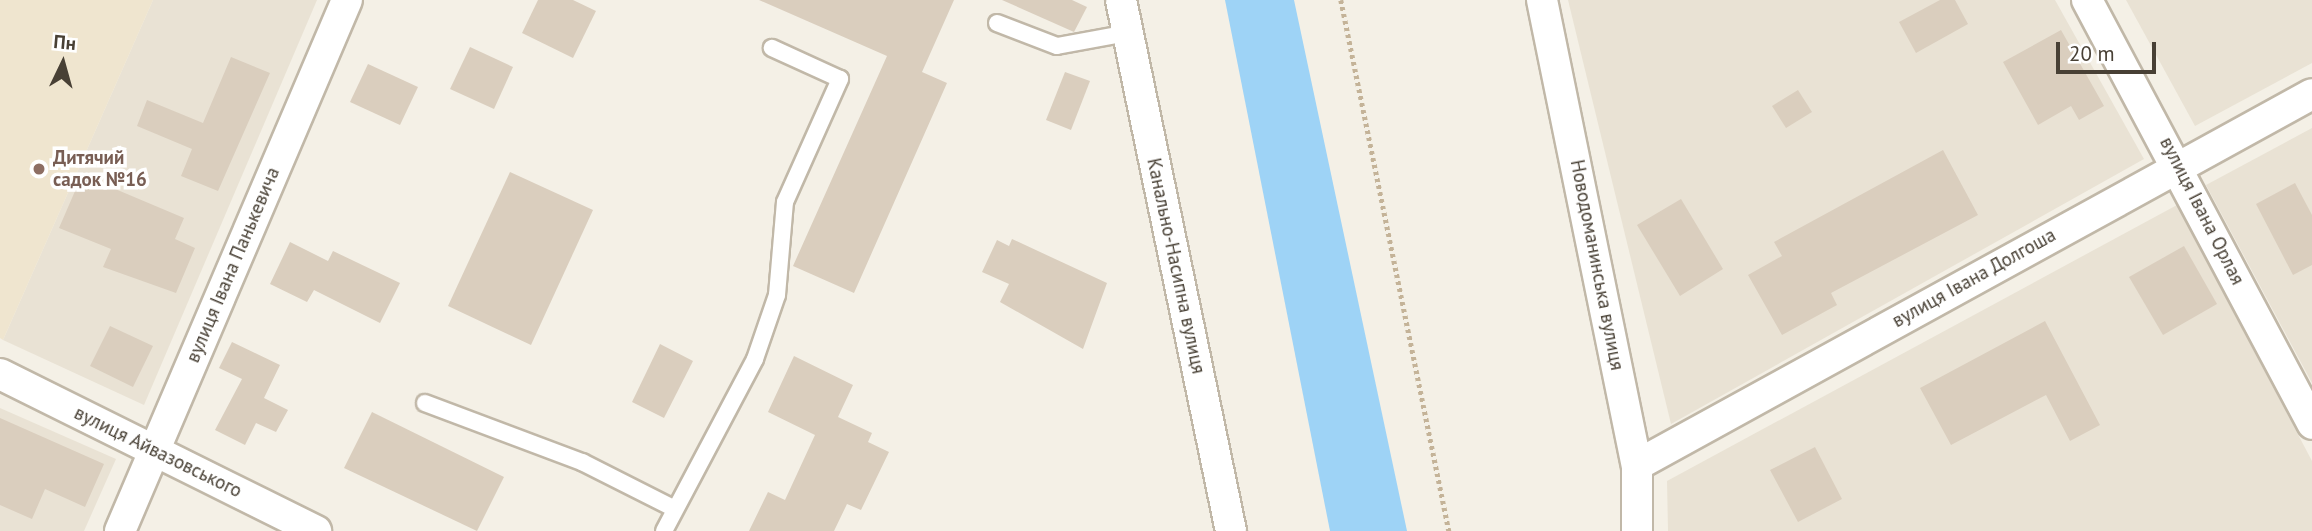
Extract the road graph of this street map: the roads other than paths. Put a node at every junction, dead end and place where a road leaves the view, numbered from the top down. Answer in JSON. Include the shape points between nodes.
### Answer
{"nodes":[{"id":1,"x":348,"y":0,"type":"edge"},
{"id":2,"x":1121,"y":0,"type":"edge"},
{"id":3,"x":1542,"y":0,"type":"edge"},
{"id":4,"x":2087,"y":0,"type":"edge"},
{"id":5,"x":997,"y":23,"type":"dead end"},
{"id":6,"x":1128,"y":33,"type":"junction"},
{"id":7,"x":772,"y":48,"type":"dead end"},
{"id":8,"x":2312,"y":94,"type":"edge"},
{"id":9,"x":2178,"y":165,"type":"junction"},
{"id":10,"x":0,"y":374,"type":"edge"},
{"id":11,"x":425,"y":403,"type":"dead end"},
{"id":12,"x":2312,"y":425,"type":"edge"},
{"id":13,"x":155,"y":450,"type":"junction"},
{"id":14,"x":1637,"y":466,"type":"junction"},
{"id":15,"x":675,"y":509,"type":"junction"},
{"id":16,"x":120,"y":531,"type":"edge"},
{"id":17,"x":316,"y":531,"type":"edge"},
{"id":18,"x":664,"y":531,"type":"edge"},
{"id":19,"x":1231,"y":531,"type":"edge"},
{"id":20,"x":1637,"y":531,"type":"edge"}],
"edges":[{"from":1,"to":13,"type":"street","name":"вулиця Івана Панькевича"},
{"from":2,"to":6,"type":"street","name":"Канально-Насипна вулиця"},
{"from":3,"to":14,"type":"street","name":"Новодоманинська вулиця"},
{"from":4,"to":9,"type":"street","name":"вулиця Івана Орлая"},
{"from":5,"to":6,"type":"lane","via":[[1057,46]]},
{"from":6,"to":19,"type":"street","name":"Канально-Насипна вулиця"},
{"from":7,"to":15,"type":"lane","via":[[840,79],[785,202],[777,295],[755,359]]},
{"from":8,"to":9,"type":"street","name":"вулиця Івана Долгоша"},
{"from":9,"to":12,"type":"street","name":"вулиця Івана Орлая"},
{"from":9,"to":14,"type":"street","name":"вулиця Івана Долгоша"},
{"from":10,"to":13,"type":"street","name":"вулиця Айвазовського"},
{"from":11,"to":15,"type":"lane","via":[[583,463]]},
{"from":13,"to":16,"type":"street","name":"вулиця Івана Панькевича"},
{"from":13,"to":17,"type":"street","name":"вулиця Айвазовського"},
{"from":14,"to":20,"type":"street","name":"Новодоманинська вулиця"},
{"from":15,"to":18,"type":"lane"}]}
